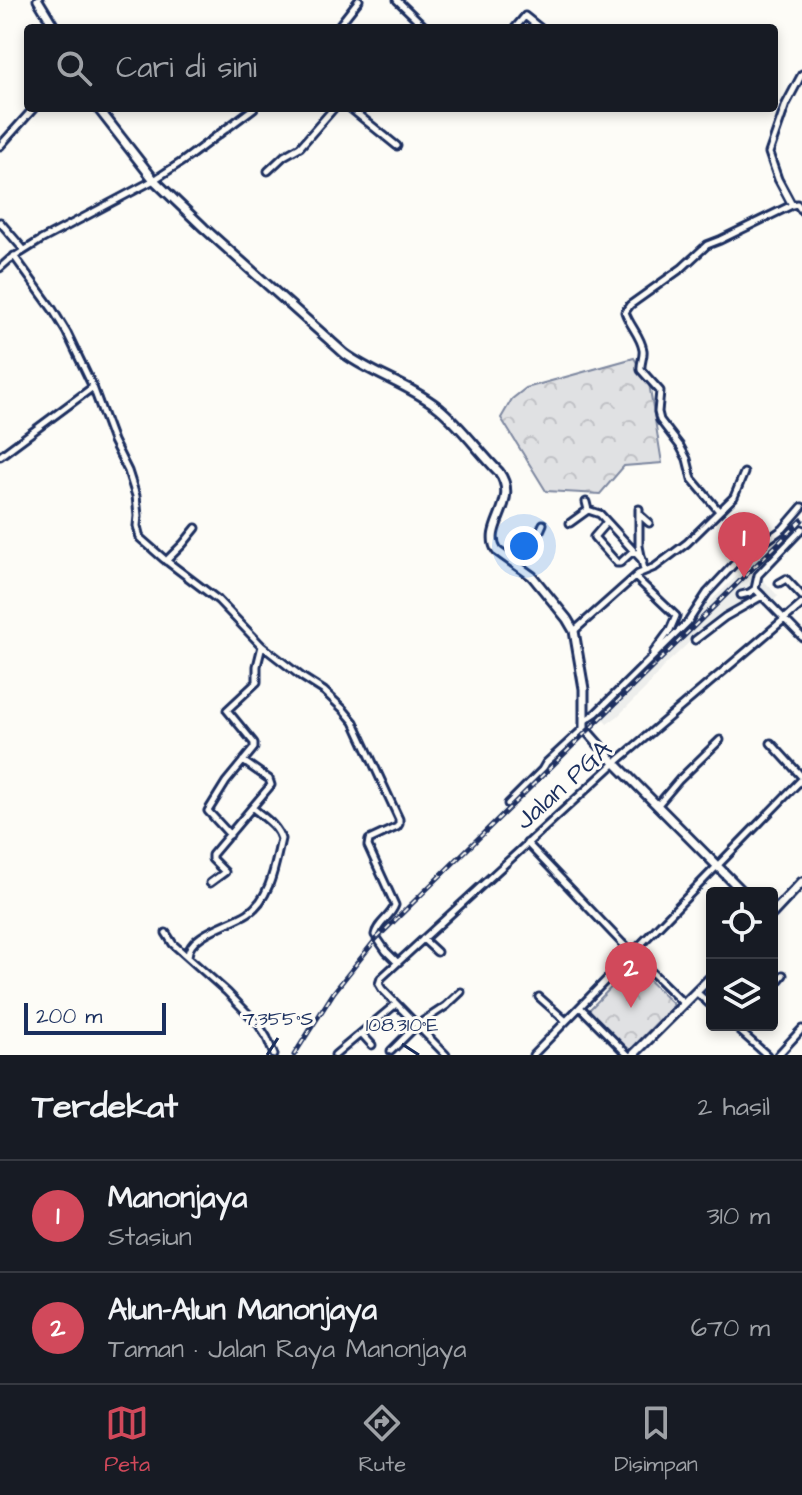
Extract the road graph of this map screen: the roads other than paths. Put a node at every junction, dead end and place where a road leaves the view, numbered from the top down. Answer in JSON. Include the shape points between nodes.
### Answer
{"nodes":[{"id":1,"x":38,"y":0,"type":"edge"},
{"id":2,"x":359,"y":0,"type":"edge"},
{"id":3,"x":397,"y":0,"type":"edge"},
{"id":4,"x":52,"y":24,"type":"edge"},
{"id":5,"x":340,"y":24,"type":"edge"},
{"id":6,"x":422,"y":24,"type":"edge"},
{"id":7,"x":519,"y":24,"type":"edge"},
{"id":8,"x":535,"y":24,"type":"edge"},
{"id":9,"x":802,"y":74,"type":"edge"},
{"id":10,"x":30,"y":112,"type":"edge"},
{"id":11,"x":101,"y":112,"type":"edge"},
{"id":12,"x":248,"y":112,"type":"edge"},
{"id":13,"x":331,"y":112,"type":"edge"},
{"id":14,"x":355,"y":112,"type":"edge"},
{"id":15,"x":0,"y":146,"type":"edge"},
{"id":16,"x":397,"y":146,"type":"dead end"},
{"id":17,"x":268,"y":171,"type":"dead end"},
{"id":18,"x":154,"y":180,"type":"junction"},
{"id":19,"x":792,"y":205,"type":"junction"},
{"id":20,"x":802,"y":211,"type":"edge"},
{"id":21,"x":0,"y":222,"type":"edge"},
{"id":22,"x":24,"y":250,"type":"junction"},
{"id":23,"x":14,"y":256,"type":"junction"},
{"id":24,"x":0,"y":268,"type":"edge"},
{"id":25,"x":93,"y":387,"type":"junction"},
{"id":26,"x":0,"y":456,"type":"edge"},
{"id":27,"x":744,"y":473,"type":"dead end"},
{"id":28,"x":586,"y":502,"type":"dead end"},
{"id":29,"x":802,"y":507,"type":"edge"},
{"id":30,"x":588,"y":510,"type":"junction"},
{"id":31,"x":719,"y":511,"type":"junction"},
{"id":32,"x":570,"y":523,"type":"dead end"},
{"id":33,"x":606,"y":523,"type":"junction"},
{"id":34,"x":649,"y":523,"type":"dead end"},
{"id":35,"x":543,"y":524,"type":"dead end"},
{"id":36,"x":196,"y":528,"type":"dead end"},
{"id":37,"x":802,"y":529,"type":"edge"},
{"id":38,"x":633,"y":551,"type":"junction"},
{"id":39,"x":166,"y":561,"type":"junction"},
{"id":40,"x":643,"y":561,"type":"junction"},
{"id":41,"x":514,"y":563,"type":"junction"},
{"id":42,"x":644,"y":570,"type":"junction"},
{"id":43,"x":635,"y":577,"type":"junction"},
{"id":44,"x":779,"y":583,"type":"dead end"},
{"id":45,"x":755,"y":589,"type":"junction"},
{"id":46,"x":741,"y":595,"type":"dead end"},
{"id":47,"x":762,"y":596,"type":"junction"},
{"id":48,"x":802,"y":596,"type":"edge"},
{"id":49,"x":802,"y":604,"type":"edge"},
{"id":50,"x":784,"y":618,"type":"junction"},
{"id":51,"x":574,"y":631,"type":"junction"},
{"id":52,"x":802,"y":637,"type":"edge"},
{"id":53,"x":695,"y":640,"type":"dead end"},
{"id":54,"x":262,"y":646,"type":"junction"},
{"id":55,"x":650,"y":658,"type":"junction"},
{"id":56,"x":584,"y":725,"type":"junction"},
{"id":57,"x":720,"y":740,"type":"dead end"},
{"id":58,"x":771,"y":743,"type":"dead end"},
{"id":59,"x":243,"y":761,"type":"junction"},
{"id":60,"x":615,"y":763,"type":"junction"},
{"id":61,"x":802,"y":778,"type":"edge"},
{"id":62,"x":508,"y":804,"type":"dead end"},
{"id":63,"x":657,"y":806,"type":"junction"},
{"id":64,"x":253,"y":808,"type":"junction"},
{"id":65,"x":230,"y":835,"type":"junction"},
{"id":66,"x":527,"y":843,"type":"junction"},
{"id":67,"x":718,"y":866,"type":"junction"},
{"id":68,"x":802,"y":882,"type":"edge"},
{"id":69,"x":210,"y":883,"type":"dead end"},
{"id":70,"x":738,"y":887,"type":"edge"},
{"id":71,"x":778,"y":908,"type":"edge"},
{"id":72,"x":166,"y":933,"type":"dead end"},
{"id":73,"x":423,"y":939,"type":"junction"},
{"id":74,"x":437,"y":952,"type":"dead end"},
{"id":75,"x":633,"y":953,"type":"junction"},
{"id":76,"x":188,"y":956,"type":"junction"},
{"id":77,"x":397,"y":962,"type":"junction"},
{"id":78,"x":783,"y":975,"type":"dead end"},
{"id":79,"x":778,"y":981,"type":"edge"},
{"id":80,"x":706,"y":982,"type":"edge"},
{"id":81,"x":461,"y":992,"type":"dead end"},
{"id":82,"x":696,"y":992,"type":"junction"},
{"id":83,"x":539,"y":997,"type":"dead end"},
{"id":84,"x":706,"y":1001,"type":"edge"},
{"id":85,"x":396,"y":1004,"type":"junction"},
{"id":86,"x":684,"y":1004,"type":"junction"},
{"id":87,"x":581,"y":1008,"type":"junction"},
{"id":88,"x":566,"y":1021,"type":"junction"},
{"id":89,"x":417,"y":1025,"type":"junction"},
{"id":90,"x":802,"y":1029,"type":"edge"},
{"id":91,"x":740,"y":1031,"type":"edge"},
{"id":92,"x":361,"y":1033,"type":"junction"},
{"id":93,"x":372,"y":1045,"type":"dead end"},
{"id":94,"x":391,"y":1051,"type":"dead end"},
{"id":95,"x":274,"y":1055,"type":"edge"},
{"id":96,"x":335,"y":1055,"type":"edge"},
{"id":97,"x":446,"y":1055,"type":"edge"},
{"id":98,"x":533,"y":1055,"type":"edge"},
{"id":99,"x":630,"y":1055,"type":"edge"},
{"id":100,"x":767,"y":1055,"type":"edge"},
{"id":101,"x":778,"y":1055,"type":"edge"}],
"edges":[{"from":1,"to":4,"type":"main road"},
{"from":2,"to":5,"type":"street"},
{"from":3,"to":6,"type":"street"},
{"from":7,"to":8,"type":"street","via":[[526,16]]},
{"from":9,"to":19,"type":"street","via":[[769,153]]},
{"from":10,"to":15,"type":"street"},
{"from":11,"to":18,"type":"main road"},
{"from":12,"to":18,"type":"street"},
{"from":13,"to":17,"type":"street","via":[[300,147]]},
{"from":14,"to":16,"type":"street"},
{"from":18,"to":22,"type":"street"},
{"from":18,"to":41,"type":"main road","via":[[345,354],[426,399],[451,420],[505,480],[493,543]]},
{"from":19,"to":20,"type":"street"},
{"from":19,"to":31,"type":"street","via":[[707,245],[625,312],[643,349],[639,366],[660,391],[660,420],[680,446],[692,479]]},
{"from":21,"to":22,"type":"street"},
{"from":22,"to":23,"type":"street"},
{"from":23,"to":24,"type":"street"},
{"from":23,"to":25,"type":"street","via":[[60,322]]},
{"from":25,"to":26,"type":"street"},
{"from":25,"to":39,"type":"street","via":[[136,496],[140,538]]},
{"from":27,"to":31,"type":"street","via":[[735,495]]},
{"from":28,"to":30,"type":"street"},
{"from":29,"to":55,"type":"street","via":[[783,529],[735,563],[688,622]]},
{"from":30,"to":32,"type":"street"},
{"from":30,"to":33,"type":"street"},
{"from":31,"to":42,"type":"street","via":[[676,552]]},
{"from":33,"to":38,"type":"street"},
{"from":33,"to":38,"type":"street","via":[[594,536],[617,563]]},
{"from":34,"to":40,"type":"street","via":[[639,512]]},
{"from":35,"to":41,"type":"street"},
{"from":36,"to":39,"type":"street"},
{"from":37,"to":45,"type":"street","via":[[758,575]]},
{"from":38,"to":40,"type":"street"},
{"from":39,"to":54,"type":"street","via":[[218,600]]},
{"from":40,"to":42,"type":"street"},
{"from":41,"to":51,"type":"main road","via":[[546,592]]},
{"from":42,"to":43,"type":"street"},
{"from":43,"to":51,"type":"street"},
{"from":43,"to":55,"type":"street","via":[[676,616]]},
{"from":44,"to":48,"type":"street","via":[[786,579]]},
{"from":45,"to":46,"type":"street"},
{"from":45,"to":47,"type":"street"},
{"from":47,"to":50,"type":"street"},
{"from":47,"to":53,"type":"street"},
{"from":49,"to":50,"type":"street","name":"Jalan PGA"},
{"from":50,"to":52,"type":"street"},
{"from":50,"to":60,"type":"street","name":"Jalan PGA"},
{"from":51,"to":56,"type":"main road"},
{"from":54,"to":59,"type":"street","via":[[257,682],[227,710],[255,745]]},
{"from":54,"to":77,"type":"street","via":[[324,691],[354,722],[399,819],[397,827],[368,843],[395,905],[375,935]]},
{"from":55,"to":56,"type":"street"},
{"from":56,"to":60,"type":"main road"},
{"from":56,"to":62,"type":"street"},
{"from":57,"to":63,"type":"street"},
{"from":58,"to":61,"type":"street"},
{"from":59,"to":64,"type":"street","via":[[271,782]]},
{"from":59,"to":65,"type":"street","via":[[208,811]]},
{"from":60,"to":63,"type":"main road"},
{"from":60,"to":66,"type":"street","name":"Jalan PGA"},
{"from":61,"to":67,"type":"street"},
{"from":63,"to":67,"type":"main road"},
{"from":64,"to":65,"type":"street"},
{"from":64,"to":76,"type":"street","via":[[281,835],[269,884],[251,912],[209,932]]},
{"from":65,"to":69,"type":"street","via":[[211,857],[225,872]]},
{"from":66,"to":73,"type":"street","name":"Jalan PGA"},
{"from":66,"to":75,"type":"street"},
{"from":67,"to":70,"type":"main road"},
{"from":67,"to":75,"type":"street"},
{"from":68,"to":71,"type":"main road"},
{"from":72,"to":76,"type":"street"},
{"from":73,"to":74,"type":"street"},
{"from":73,"to":77,"type":"street","name":"Jalan PGA"},
{"from":75,"to":86,"type":"street"},
{"from":75,"to":87,"type":"street"},
{"from":76,"to":95,"type":"street","via":[[259,1025]]},
{"from":77,"to":85,"type":"street","name":"Jalan PGA","via":[[379,984]]},
{"from":78,"to":79,"type":"street"},
{"from":80,"to":82,"type":"main road"},
{"from":81,"to":89,"type":"street"},
{"from":82,"to":84,"type":"street"},
{"from":82,"to":86,"type":"main road"},
{"from":83,"to":88,"type":"street"},
{"from":85,"to":89,"type":"street"},
{"from":85,"to":92,"type":"street"},
{"from":86,"to":99,"type":"main road"},
{"from":87,"to":88,"type":"street"},
{"from":87,"to":99,"type":"street"},
{"from":88,"to":98,"type":"street"},
{"from":89,"to":94,"type":"street"},
{"from":89,"to":97,"type":"street"},
{"from":90,"to":101,"type":"street"},
{"from":91,"to":100,"type":"street"},
{"from":92,"to":93,"type":"street"},
{"from":92,"to":96,"type":"street"}]}
